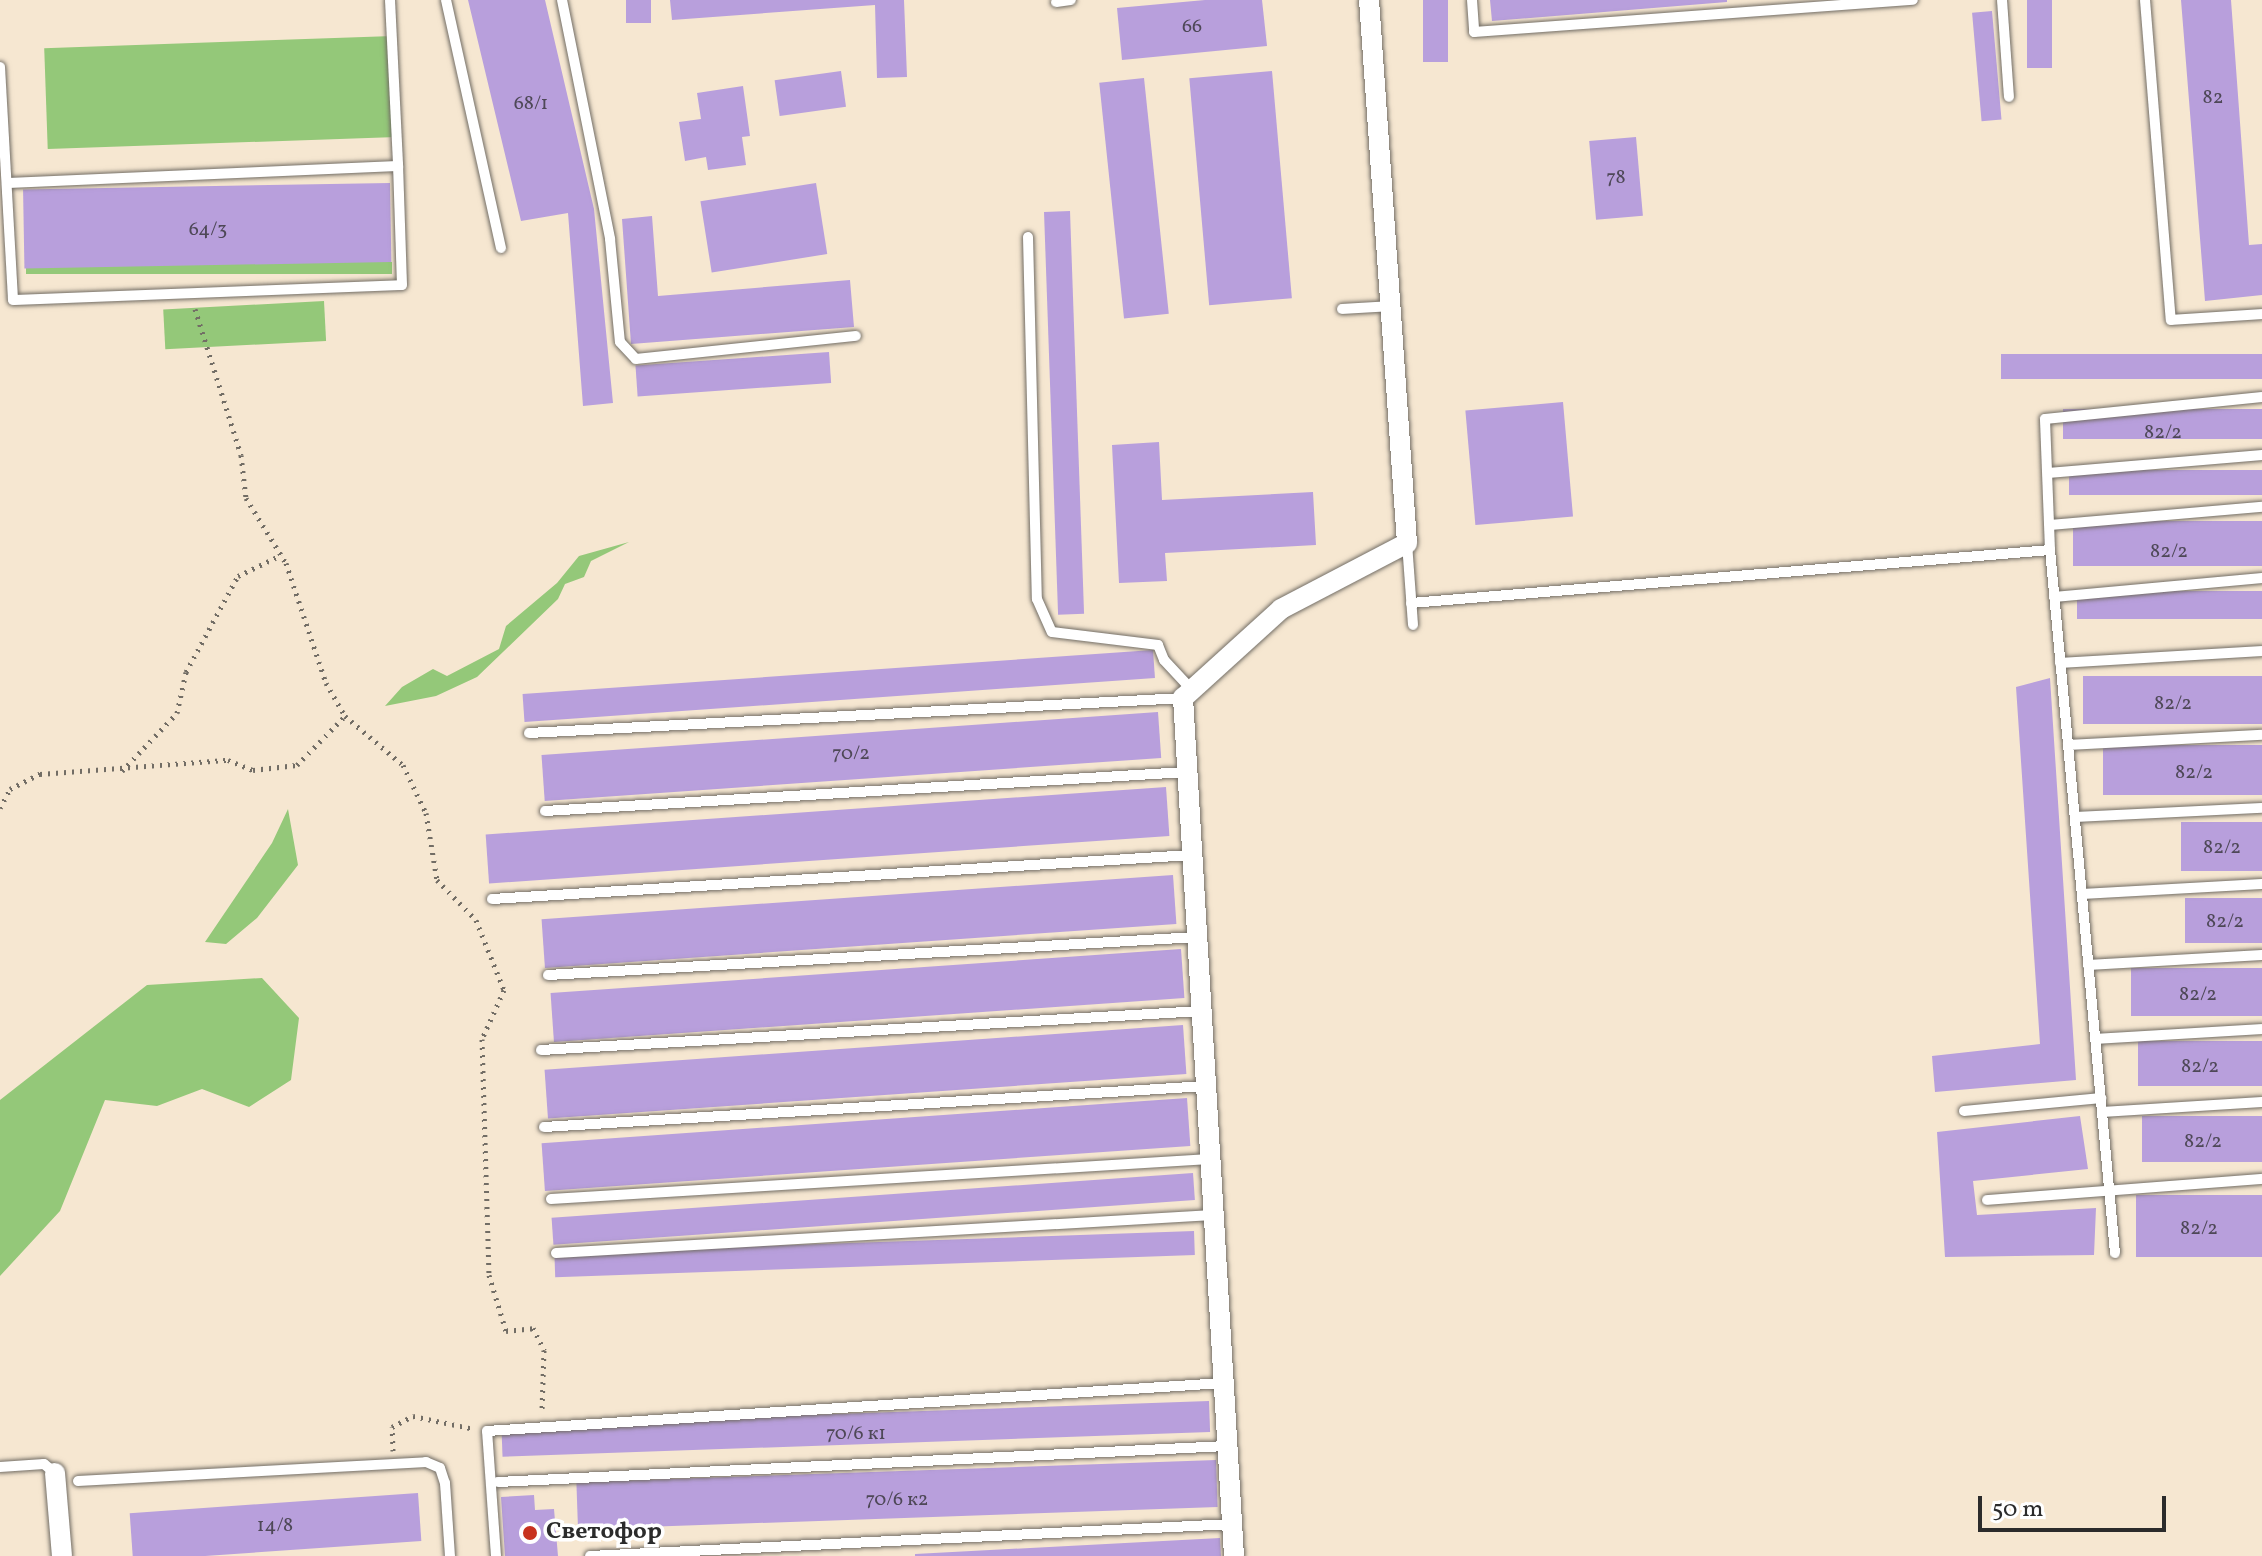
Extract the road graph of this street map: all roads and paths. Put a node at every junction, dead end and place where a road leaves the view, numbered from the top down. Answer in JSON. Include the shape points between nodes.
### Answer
{"nodes":[{"id":1,"x":390,"y":0,"type":"edge"},
{"id":2,"x":446,"y":0,"type":"edge"},
{"id":3,"x":562,"y":0,"type":"edge"},
{"id":4,"x":1071,"y":0,"type":"edge"},
{"id":5,"x":1369,"y":0,"type":"edge"},
{"id":6,"x":1472,"y":0,"type":"edge"},
{"id":7,"x":1913,"y":0,"type":"edge"},
{"id":8,"x":2002,"y":0,"type":"edge"},
{"id":9,"x":2145,"y":0,"type":"edge"},
{"id":10,"x":1056,"y":2,"type":"edge"},
{"id":11,"x":0,"y":67,"type":"edge"},
{"id":12,"x":2009,"y":97,"type":"dead end"},
{"id":13,"x":398,"y":166,"type":"junction"},
{"id":14,"x":7,"y":183,"type":"junction"},
{"id":15,"x":1028,"y":237,"type":"dead end"},
{"id":16,"x":501,"y":248,"type":"dead end"},
{"id":17,"x":190,"y":293,"type":"junction"},
{"id":18,"x":1395,"y":306,"type":"junction"},
{"id":19,"x":1342,"y":309,"type":"dead end"},
{"id":20,"x":2262,"y":314,"type":"edge"},
{"id":21,"x":856,"y":336,"type":"dead end"},
{"id":22,"x":2262,"y":397,"type":"edge"},
{"id":23,"x":2262,"y":455,"type":"edge"},
{"id":24,"x":2048,"y":473,"type":"junction"},
{"id":25,"x":2262,"y":507,"type":"edge"},
{"id":26,"x":2050,"y":525,"type":"junction"},
{"id":27,"x":1407,"y":543,"type":"junction"},
{"id":28,"x":2050,"y":550,"type":"junction"},
{"id":29,"x":281,"y":555,"type":"junction"},
{"id":30,"x":2262,"y":578,"type":"edge"},
{"id":31,"x":2054,"y":597,"type":"junction"},
{"id":32,"x":1411,"y":603,"type":"junction"},
{"id":33,"x":1413,"y":625,"type":"dead end"},
{"id":34,"x":2262,"y":651,"type":"edge"},
{"id":35,"x":2060,"y":663,"type":"junction"},
{"id":36,"x":1187,"y":694,"type":"junction"},
{"id":37,"x":345,"y":716,"type":"junction"},
{"id":38,"x":529,"y":733,"type":"dead end"},
{"id":39,"x":2262,"y":735,"type":"edge"},
{"id":40,"x":2068,"y":745,"type":"junction"},
{"id":41,"x":122,"y":771,"type":"junction"},
{"id":42,"x":1187,"y":772,"type":"junction"},
{"id":43,"x":0,"y":808,"type":"edge"},
{"id":44,"x":2262,"y":808,"type":"edge"},
{"id":45,"x":545,"y":811,"type":"dead end"},
{"id":46,"x":2075,"y":817,"type":"junction"},
{"id":47,"x":1192,"y":855,"type":"junction"},
{"id":48,"x":2262,"y":884,"type":"edge"},
{"id":49,"x":2082,"y":894,"type":"junction"},
{"id":50,"x":492,"y":899,"type":"dead end"},
{"id":51,"x":1197,"y":937,"type":"junction"},
{"id":52,"x":2262,"y":955,"type":"edge"},
{"id":53,"x":2088,"y":965,"type":"junction"},
{"id":54,"x":548,"y":975,"type":"dead end"},
{"id":55,"x":1201,"y":1011,"type":"junction"},
{"id":56,"x":2262,"y":1029,"type":"edge"},
{"id":57,"x":2095,"y":1039,"type":"junction"},
{"id":58,"x":541,"y":1050,"type":"dead end"},
{"id":59,"x":1206,"y":1086,"type":"junction"},
{"id":60,"x":2101,"y":1098,"type":"junction"},
{"id":61,"x":2262,"y":1102,"type":"edge"},
{"id":62,"x":1964,"y":1111,"type":"dead end"},
{"id":63,"x":2102,"y":1112,"type":"junction"},
{"id":64,"x":544,"y":1127,"type":"dead end"},
{"id":65,"x":1210,"y":1159,"type":"junction"},
{"id":66,"x":2262,"y":1179,"type":"edge"},
{"id":67,"x":2109,"y":1188,"type":"junction"},
{"id":68,"x":551,"y":1199,"type":"dead end"},
{"id":69,"x":1987,"y":1200,"type":"dead end"},
{"id":70,"x":1213,"y":1215,"type":"junction"},
{"id":71,"x":556,"y":1253,"type":"dead end"},
{"id":72,"x":2115,"y":1253,"type":"dead end"},
{"id":73,"x":1223,"y":1383,"type":"junction"},
{"id":74,"x":538,"y":1428,"type":"junction"},
{"id":75,"x":487,"y":1431,"type":"junction"},
{"id":76,"x":1227,"y":1446,"type":"junction"},
{"id":77,"x":394,"y":1463,"type":"junction"},
{"id":78,"x":0,"y":1467,"type":"edge"},
{"id":79,"x":55,"y":1473,"type":"joint"},
{"id":80,"x":78,"y":1481,"type":"dead end"},
{"id":81,"x":498,"y":1482,"type":"dead end"},
{"id":82,"x":1232,"y":1524,"type":"junction"},
{"id":83,"x":62,"y":1556,"type":"edge"},
{"id":84,"x":450,"y":1556,"type":"edge"},
{"id":85,"x":496,"y":1556,"type":"edge"},
{"id":86,"x":590,"y":1556,"type":"edge"},
{"id":87,"x":1234,"y":1556,"type":"edge"}],
"edges":[{"from":1,"to":13,"type":"lane"},
{"from":2,"to":16,"type":"lane"},
{"from":3,"to":21,"type":"lane","via":[[610,239],[620,342],[636,359]]},
{"from":4,"to":10,"type":"lane"},
{"from":5,"to":18,"type":"street"},
{"from":6,"to":7,"type":"lane","via":[[1474,32]]},
{"from":8,"to":12,"type":"lane"},
{"from":9,"to":20,"type":"lane","via":[[2171,320]]},
{"from":11,"to":14,"type":"lane"},
{"from":13,"to":14,"type":"lane"},
{"from":13,"to":17,"type":"lane","via":[[402,285]]},
{"from":14,"to":17,"type":"lane","via":[[13,300]]},
{"from":15,"to":36,"type":"lane","via":[[1037,599],[1052,632],[1158,645]]},
{"from":17,"to":29,"type":"path","via":[[241,455],[246,498]]},
{"from":18,"to":19,"type":"lane"},
{"from":18,"to":27,"type":"street"},
{"from":22,"to":24,"type":"lane","via":[[2045,419]]},
{"from":23,"to":24,"type":"lane"},
{"from":24,"to":26,"type":"lane"},
{"from":25,"to":26,"type":"lane"},
{"from":26,"to":28,"type":"lane"},
{"from":27,"to":32,"type":"lane"},
{"from":27,"to":36,"type":"street","via":[[1281,609]]},
{"from":28,"to":31,"type":"lane"},
{"from":28,"to":32,"type":"lane"},
{"from":29,"to":37,"type":"path","via":[[326,683]]},
{"from":29,"to":41,"type":"path","via":[[238,576],[186,672],[177,713]]},
{"from":30,"to":31,"type":"lane"},
{"from":31,"to":35,"type":"lane"},
{"from":32,"to":33,"type":"lane"},
{"from":34,"to":35,"type":"lane"},
{"from":35,"to":40,"type":"lane"},
{"from":36,"to":38,"type":"lane"},
{"from":36,"to":42,"type":"street"},
{"from":37,"to":41,"type":"path","via":[[297,765],[253,770],[228,760]]},
{"from":37,"to":74,"type":"path","via":[[403,765],[426,813],[437,880],[476,920],[504,990],[482,1039],[489,1275],[506,1331],[533,1328],[544,1350]]},
{"from":39,"to":40,"type":"lane"},
{"from":40,"to":46,"type":"lane"},
{"from":41,"to":43,"type":"path","via":[[40,774],[10,789]]},
{"from":42,"to":45,"type":"lane"},
{"from":42,"to":47,"type":"street"},
{"from":44,"to":46,"type":"lane"},
{"from":46,"to":49,"type":"lane"},
{"from":47,"to":50,"type":"lane"},
{"from":47,"to":51,"type":"street"},
{"from":48,"to":49,"type":"lane"},
{"from":49,"to":53,"type":"lane"},
{"from":51,"to":54,"type":"lane"},
{"from":51,"to":55,"type":"street"},
{"from":52,"to":53,"type":"lane"},
{"from":53,"to":57,"type":"lane"},
{"from":55,"to":58,"type":"lane"},
{"from":55,"to":59,"type":"street"},
{"from":56,"to":57,"type":"lane"},
{"from":57,"to":60,"type":"lane"},
{"from":59,"to":64,"type":"lane"},
{"from":59,"to":65,"type":"street"},
{"from":60,"to":62,"type":"lane"},
{"from":60,"to":63,"type":"lane"},
{"from":61,"to":63,"type":"lane"},
{"from":63,"to":67,"type":"lane"},
{"from":65,"to":68,"type":"lane"},
{"from":65,"to":70,"type":"street"},
{"from":66,"to":67,"type":"lane"},
{"from":67,"to":69,"type":"lane"},
{"from":67,"to":72,"type":"lane"},
{"from":70,"to":71,"type":"lane"},
{"from":70,"to":73,"type":"street"},
{"from":73,"to":74,"type":"lane"},
{"from":73,"to":76,"type":"street"},
{"from":74,"to":75,"type":"lane"},
{"from":75,"to":77,"type":"path","via":[[413,1416],[399,1420],[392,1427]]},
{"from":75,"to":85,"type":"lane"},
{"from":76,"to":81,"type":"lane"},
{"from":76,"to":82,"type":"street"},
{"from":77,"to":80,"type":"lane"},
{"from":77,"to":84,"type":"lane","via":[[426,1462],[440,1468]]},
{"from":78,"to":79,"type":"lane","via":[[44,1464]]},
{"from":79,"to":83,"type":"street"},
{"from":82,"to":86,"type":"lane"},
{"from":82,"to":87,"type":"street"}]}
